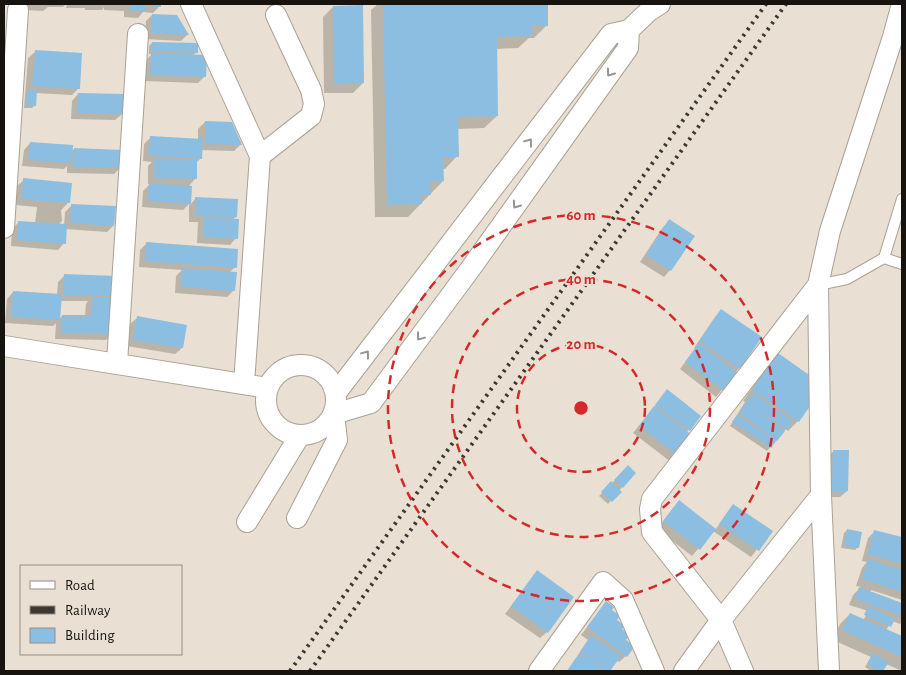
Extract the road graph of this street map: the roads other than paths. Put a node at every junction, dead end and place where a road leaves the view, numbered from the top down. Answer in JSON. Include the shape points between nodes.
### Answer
{"nodes":[{"id":1,"x":191,"y":4,"type":"edge"},
{"id":2,"x":902,"y":4,"type":"edge"},
{"id":3,"x":652,"y":6,"type":"edge"},
{"id":4,"x":18,"y":10,"type":"dead end"},
{"id":5,"x":276,"y":15,"type":"dead end"},
{"id":6,"x":630,"y":30,"type":"junction"},
{"id":7,"x":138,"y":34,"type":"dead end"},
{"id":8,"x":9,"y":69,"type":"edge"},
{"id":9,"x":260,"y":156,"type":"junction"},
{"id":10,"x":902,"y":199,"type":"edge"},
{"id":11,"x":4,"y":228,"type":"edge"},
{"id":12,"x":884,"y":258,"type":"junction"},
{"id":13,"x":902,"y":264,"type":"edge"},
{"id":14,"x":818,"y":285,"type":"junction"},
{"id":15,"x":4,"y":346,"type":"edge"},
{"id":16,"x":117,"y":363,"type":"junction"},
{"id":17,"x":244,"y":384,"type":"junction"},
{"id":18,"x":268,"y":388,"type":"junction"},
{"id":19,"x":336,"y":393,"type":"junction"},
{"id":20,"x":334,"y":414,"type":"junction"},
{"id":21,"x":300,"y":435,"type":"junction"},
{"id":22,"x":821,"y":495,"type":"junction"},
{"id":23,"x":297,"y":518,"type":"dead end"},
{"id":24,"x":247,"y":522,"type":"dead end"},
{"id":25,"x":721,"y":620,"type":"junction"},
{"id":26,"x":539,"y":671,"type":"edge"},
{"id":27,"x":654,"y":671,"type":"edge"},
{"id":28,"x":684,"y":671,"type":"edge"},
{"id":29,"x":743,"y":671,"type":"edge"},
{"id":30,"x":830,"y":671,"type":"edge"}],
"edges":[{"from":1,"to":9,"type":"street"},
{"from":2,"to":14,"type":"street","via":[[830,231]]},
{"from":3,"to":6,"type":"street"},
{"from":4,"to":8,"type":"street"},
{"from":5,"to":9,"type":"street","via":[[311,90],[314,104],[311,116]]},
{"from":19,"to":6,"type":"street","one_way":true,"via":[[611,34]]},
{"from":6,"to":20,"type":"street","one_way":true,"via":[[628,48],[472,268],[372,402]]},
{"from":7,"to":16,"type":"street"},
{"from":8,"to":11,"type":"street"},
{"from":9,"to":17,"type":"street"},
{"from":10,"to":12,"type":"lane"},
{"from":12,"to":13,"type":"lane"},
{"from":12,"to":14,"type":"lane","via":[[847,279]]},
{"from":14,"to":22,"type":"street"},
{"from":14,"to":25,"type":"street","via":[[652,499],[652,532]]},
{"from":15,"to":16,"type":"street"},
{"from":16,"to":17,"type":"street"},
{"from":17,"to":18,"type":"street"},
{"from":18,"to":19,"type":"street","via":[[282,370],[305,365],[326,374]]},
{"from":18,"to":21,"type":"street","via":[[266,406],[272,421],[290,434]]},
{"from":19,"to":20,"type":"street"},
{"from":20,"to":21,"type":"street","via":[[321,430]]},
{"from":20,"to":23,"type":"street","via":[[338,440]]},
{"from":21,"to":24,"type":"street"},
{"from":22,"to":25,"type":"street"},
{"from":22,"to":30,"type":"street"},
{"from":25,"to":28,"type":"street"},
{"from":25,"to":29,"type":"street"},
{"from":26,"to":27,"type":"street","via":[[603,582],[623,600]]}]}
